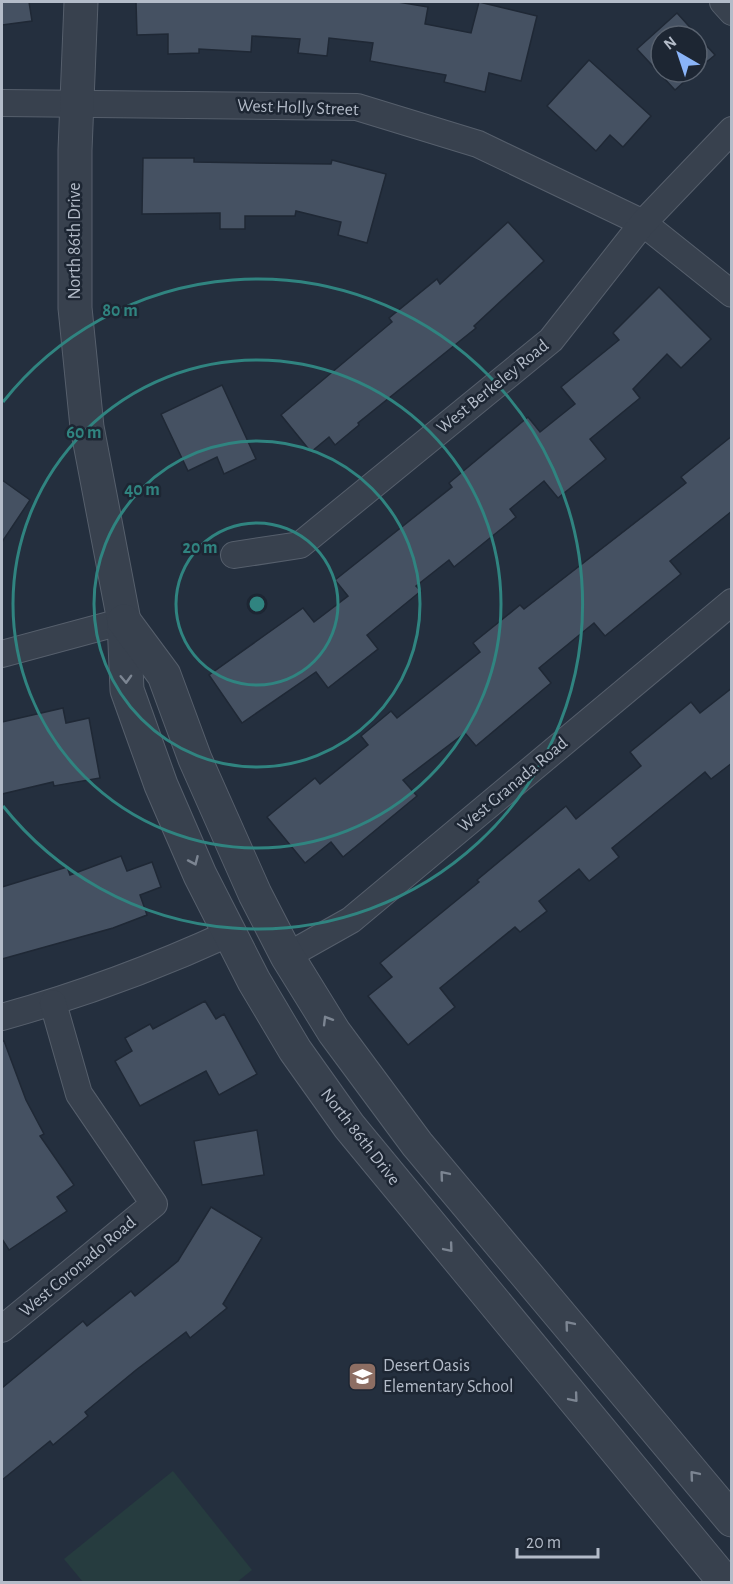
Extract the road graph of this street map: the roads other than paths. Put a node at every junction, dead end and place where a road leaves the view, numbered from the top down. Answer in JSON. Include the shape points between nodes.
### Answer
{"nodes":[{"id":1,"x":81,"y":2,"type":"edge"},
{"id":2,"x":723,"y":2,"type":"edge"},
{"id":3,"x":732,"y":12,"type":"edge"},
{"id":4,"x":2,"y":103,"type":"edge"},
{"id":5,"x":76,"y":104,"type":"junction"},
{"id":6,"x":732,"y":130,"type":"edge"},
{"id":7,"x":643,"y":223,"type":"junction"},
{"id":8,"x":732,"y":294,"type":"edge"},
{"id":9,"x":234,"y":555,"type":"dead end"},
{"id":10,"x":732,"y":602,"type":"edge"},
{"id":11,"x":124,"y":621,"type":"junction"},
{"id":12,"x":2,"y":654,"type":"edge"},
{"id":13,"x":230,"y":933,"type":"junction"},
{"id":14,"x":287,"y":956,"type":"junction"},
{"id":15,"x":53,"y":1003,"type":"junction"},
{"id":16,"x":2,"y":1017,"type":"edge"},
{"id":17,"x":357,"y":1064,"type":"junction"},
{"id":18,"x":321,"y":1087,"type":"junction"},
{"id":19,"x":2,"y":1329,"type":"edge"},
{"id":20,"x":732,"y":1520,"type":"edge"},
{"id":21,"x":725,"y":1582,"type":"edge"}],
"edges":[{"from":1,"to":5,"type":"street","name":"North 86th Drive"},
{"from":2,"to":3,"type":"street"},
{"from":4,"to":5,"type":"street","name":"West Holly Street"},
{"from":5,"to":7,"type":"street","name":"West Holly Street","via":[[357,107],[478,144]]},
{"from":5,"to":11,"type":"street","name":"North 86th Drive","via":[[76,320],[87,427]]},
{"from":6,"to":7,"type":"street","name":"West Berkeley Road"},
{"from":7,"to":8,"type":"street","name":"West Holly Street"},
{"from":7,"to":9,"type":"street","name":"West Berkeley Road","via":[[551,340],[318,531],[300,545]]},
{"from":10,"to":14,"type":"street","name":"West Granada Road","via":[[351,920]]},
{"from":11,"to":12,"type":"street"},
{"from":11,"to":13,"type":"street","name":"North 86th Drive","one_way":true,"via":[[127,690],[161,785]]},
{"from":11,"to":14,"type":"street","name":"North 86th Drive","via":[[164,675],[218,814]]},
{"from":13,"to":15,"type":"street","via":[[155,967]]},
{"from":13,"to":18,"type":"street","name":"North 86th Drive"},
{"from":17,"to":14,"type":"street","name":"North 86th Drive","one_way":true},
{"from":15,"to":16,"type":"street"},
{"from":15,"to":19,"type":"street","name":"West Coronado Road","via":[[79,1094],[154,1204]]},
{"from":17,"to":18,"type":"street"},
{"from":20,"to":17,"type":"street","name":"North 86th Drive","one_way":true,"via":[[417,1144]]},
{"from":18,"to":21,"type":"street","name":"North 86th Drive","one_way":true}]}
